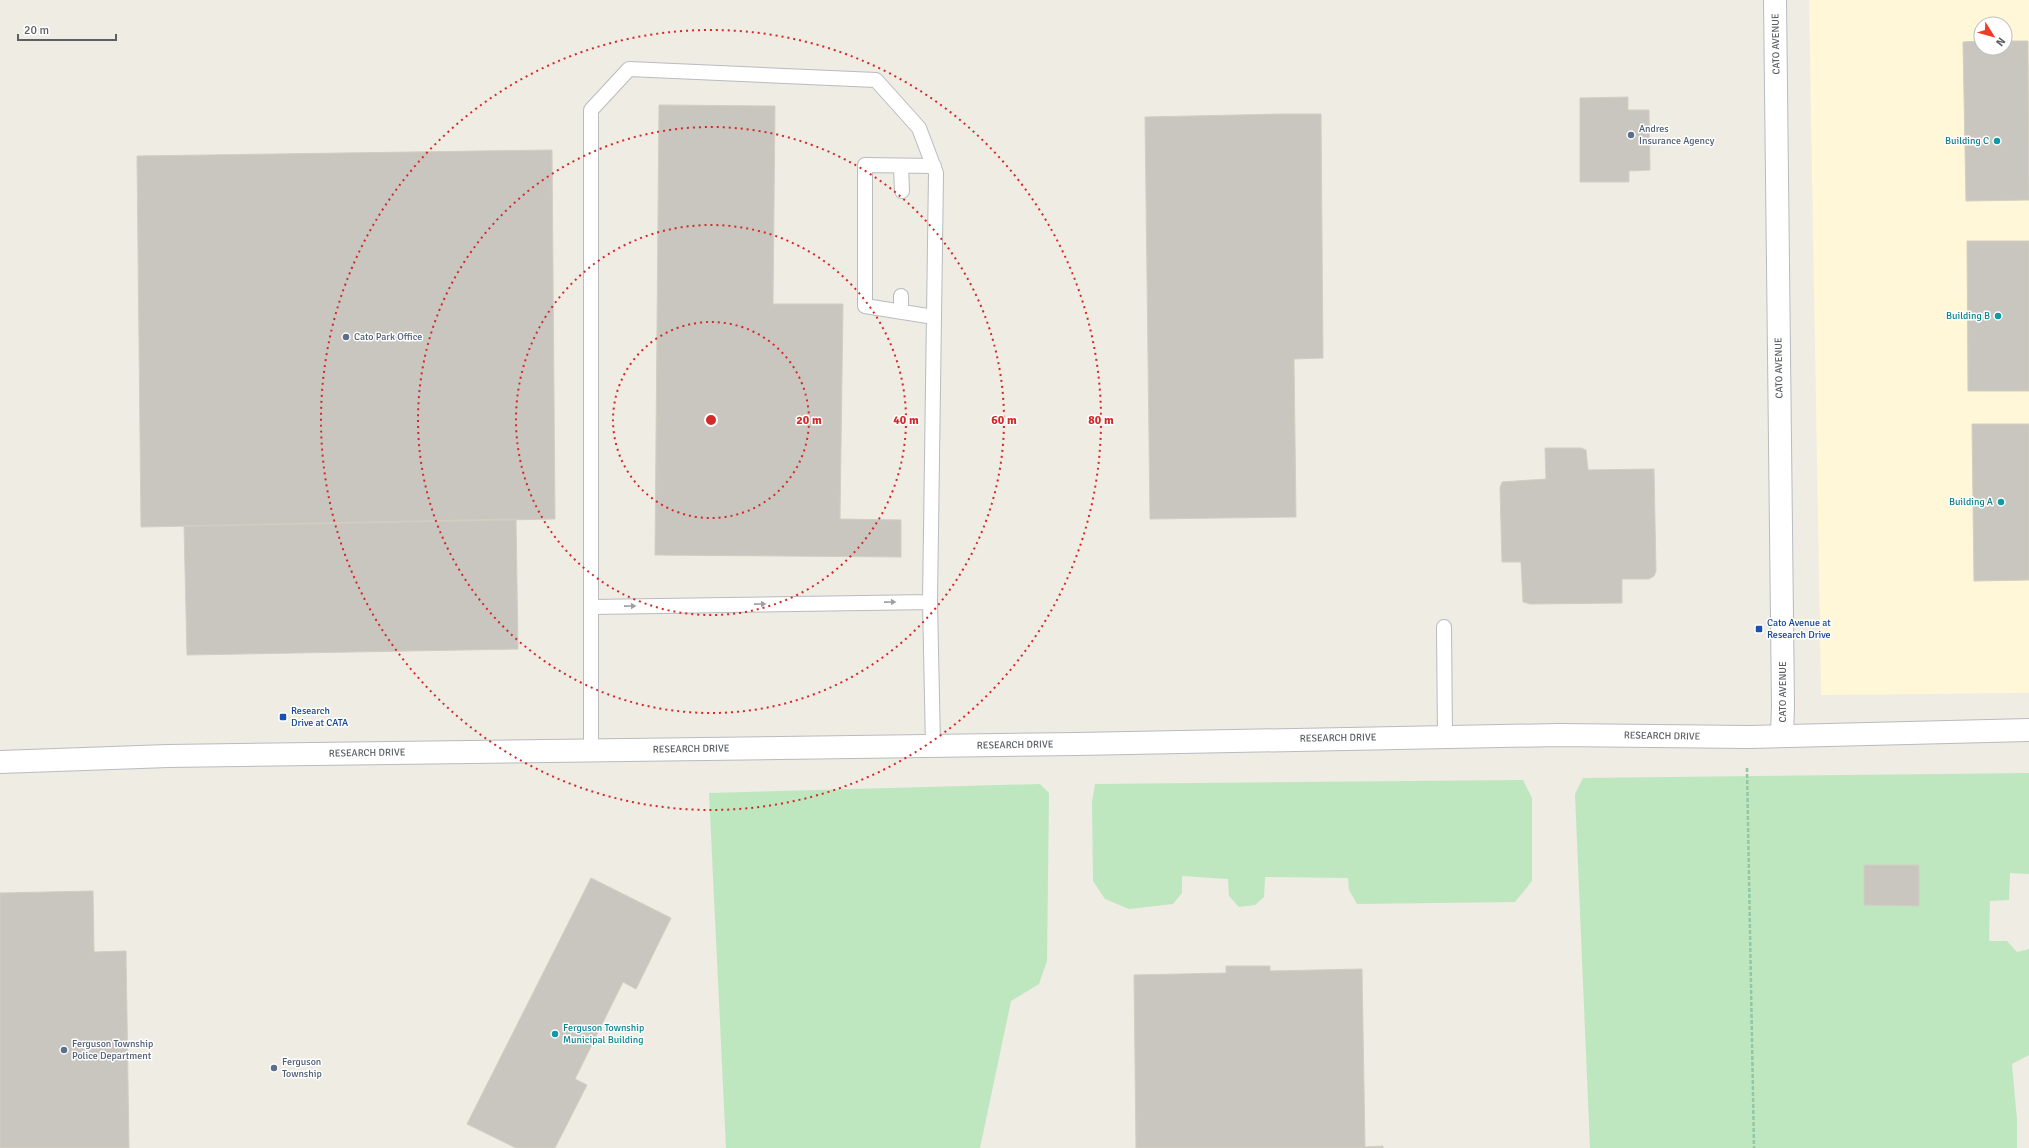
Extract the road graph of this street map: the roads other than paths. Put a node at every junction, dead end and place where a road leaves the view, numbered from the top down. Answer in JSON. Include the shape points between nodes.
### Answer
{"nodes":[{"id":1,"x":1775,"y":0,"type":"edge"},
{"id":2,"x":901,"y":166,"type":"junction"},
{"id":3,"x":934,"y":166,"type":"junction"},
{"id":4,"x":902,"y":191,"type":"dead end"},
{"id":5,"x":901,"y":296,"type":"dead end"},
{"id":6,"x":901,"y":312,"type":"junction"},
{"id":7,"x":934,"y":317,"type":"junction"},
{"id":8,"x":930,"y":602,"type":"junction"},
{"id":9,"x":591,"y":607,"type":"junction"},
{"id":10,"x":1444,"y":627,"type":"dead end"},
{"id":11,"x":2029,"y":730,"type":"edge"},
{"id":12,"x":1782,"y":735,"type":"junction"},
{"id":13,"x":1444,"y":737,"type":"junction"},
{"id":14,"x":933,"y":746,"type":"junction"},
{"id":15,"x":591,"y":750,"type":"junction"},
{"id":16,"x":0,"y":762,"type":"edge"}],
"edges":[{"from":1,"to":12,"type":"street","name":"CATO AVENUE"},
{"from":2,"to":3,"type":"lane"},
{"from":2,"to":4,"type":"lane"},
{"from":2,"to":6,"type":"lane","via":[[865,165],[865,306]]},
{"from":3,"to":7,"type":"lane"},
{"from":3,"to":9,"type":"lane","via":[[919,128],[876,80],[629,68],[591,110]]},
{"from":5,"to":6,"type":"lane"},
{"from":6,"to":7,"type":"lane"},
{"from":7,"to":8,"type":"lane"},
{"from":9,"to":8,"type":"lane","one_way":true},
{"from":8,"to":14,"type":"lane"},
{"from":9,"to":15,"type":"lane"},
{"from":10,"to":13,"type":"lane"},
{"from":11,"to":12,"type":"street","name":"RESEARCH DRIVE"},
{"from":12,"to":13,"type":"street","name":"RESEARCH DRIVE"},
{"from":13,"to":14,"type":"street","name":"RESEARCH DRIVE"},
{"from":14,"to":15,"type":"street","name":"RESEARCH DRIVE"},
{"from":15,"to":16,"type":"street","name":"RESEARCH DRIVE","via":[[168,756]]}]}
